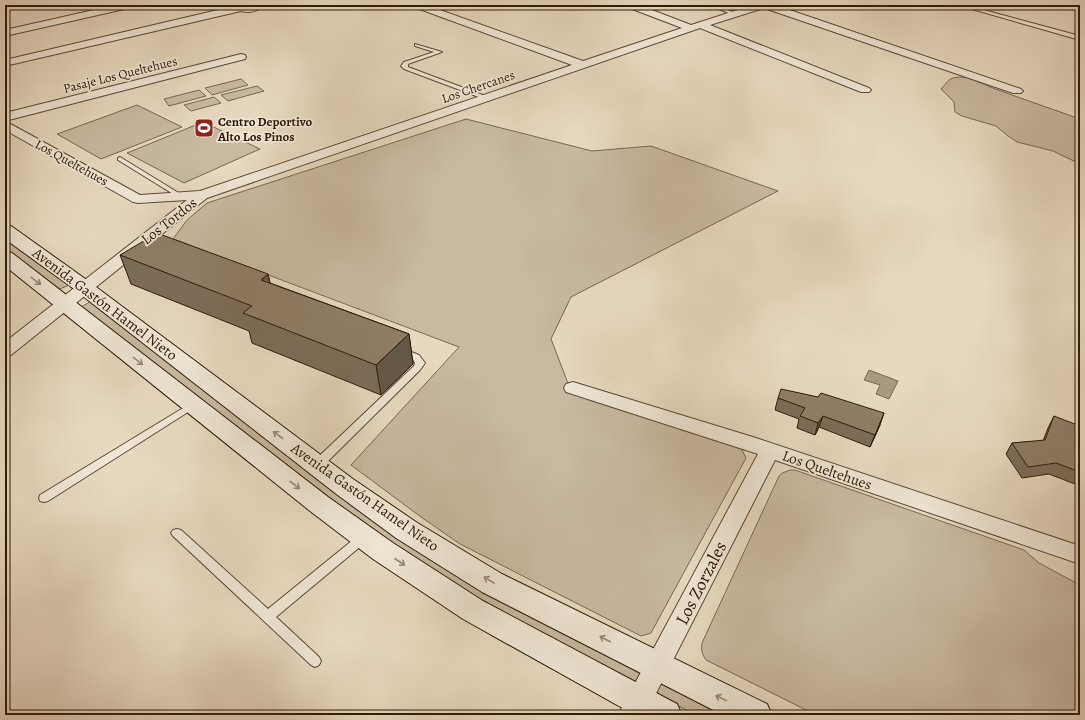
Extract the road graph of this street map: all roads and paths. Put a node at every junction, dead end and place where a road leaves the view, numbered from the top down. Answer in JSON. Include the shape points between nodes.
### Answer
{"nodes":[{"id":1,"x":11,"y":5,"type":"edge"},
{"id":2,"x":129,"y":5,"type":"edge"},
{"id":3,"x":258,"y":5,"type":"edge"},
{"id":4,"x":417,"y":5,"type":"edge"},
{"id":5,"x":630,"y":5,"type":"edge"},
{"id":6,"x":712,"y":5,"type":"edge"},
{"id":7,"x":763,"y":5,"type":"edge"},
{"id":8,"x":766,"y":5,"type":"edge"},
{"id":9,"x":960,"y":5,"type":"edge"},
{"id":10,"x":5,"y":6,"type":"edge"},
{"id":11,"x":243,"y":7,"type":"edge"},
{"id":12,"x":735,"y":14,"type":"junction"},
{"id":13,"x":696,"y":26,"type":"junction"},
{"id":14,"x":5,"y":33,"type":"edge"},
{"id":15,"x":1080,"y":38,"type":"edge"},
{"id":16,"x":417,"y":45,"type":"dead end"},
{"id":17,"x":241,"y":57,"type":"dead end"},
{"id":18,"x":5,"y":63,"type":"edge"},
{"id":19,"x":583,"y":65,"type":"junction"},
{"id":20,"x":865,"y":90,"type":"dead end"},
{"id":21,"x":1017,"y":91,"type":"dead end"},
{"id":22,"x":486,"y":98,"type":"junction"},
{"id":23,"x":5,"y":117,"type":"edge"},
{"id":24,"x":5,"y":125,"type":"edge"},
{"id":25,"x":120,"y":159,"type":"dead end"},
{"id":26,"x":202,"y":195,"type":"junction"},
{"id":27,"x":180,"y":196,"type":"junction"},
{"id":28,"x":138,"y":199,"type":"junction"},
{"id":29,"x":167,"y":222,"type":"junction"},
{"id":30,"x":5,"y":230,"type":"edge"},
{"id":31,"x":5,"y":258,"type":"edge"},
{"id":32,"x":84,"y":287,"type":"junction"},
{"id":33,"x":64,"y":303,"type":"junction"},
{"id":34,"x":395,"y":348,"type":"edge"},
{"id":35,"x":5,"y":351,"type":"edge"},
{"id":36,"x":573,"y":388,"type":"dead end"},
{"id":37,"x":193,"y":405,"type":"junction"},
{"id":38,"x":770,"y":450,"type":"junction"},
{"id":39,"x":318,"y":465,"type":"junction"},
{"id":40,"x":44,"y":498,"type":"dead end"},
{"id":41,"x":177,"y":533,"type":"dead end"},
{"id":42,"x":364,"y":537,"type":"junction"},
{"id":43,"x":1080,"y":555,"type":"edge"},
{"id":44,"x":267,"y":617,"type":"junction"},
{"id":45,"x":315,"y":662,"type":"dead end"},
{"id":46,"x":657,"y":666,"type":"junction"},
{"id":47,"x":635,"y":708,"type":"edge"},
{"id":48,"x":666,"y":715,"type":"edge"},
{"id":49,"x":756,"y":715,"type":"edge"}],
"edges":[{"from":1,"to":10,"type":"lane"},
{"from":2,"to":14,"type":"street"},
{"from":3,"to":11,"type":"street","via":[[254,8]]},
{"from":4,"to":19,"type":"street"},
{"from":5,"to":13,"type":"street"},
{"from":6,"to":12,"type":"lane"},
{"from":7,"to":12,"type":"street","name":"Los Chercanes"},
{"from":8,"to":21,"type":"street"},
{"from":9,"to":15,"type":"lane"},
{"from":11,"to":18,"type":"street"},
{"from":12,"to":13,"type":"street","name":"Los Chercanes"},
{"from":13,"to":19,"type":"street","name":"Los Chercanes"},
{"from":13,"to":20,"type":"street"},
{"from":16,"to":22,"type":"lane","via":[[439,52],[406,63],[406,68]]},
{"from":17,"to":23,"type":"street","name":"Pasaje Los Queltehues"},
{"from":19,"to":22,"type":"street","name":"Los Chercanes"},
{"from":22,"to":26,"type":"street","name":"Los Chercanes"},
{"from":24,"to":28,"type":"street","name":"Los Queltehues"},
{"from":25,"to":27,"type":"lane"},
{"from":26,"to":27,"type":"street"},
{"from":26,"to":29,"type":"street","name":"Los Tordos"},
{"from":27,"to":28,"type":"street"},
{"from":28,"to":29,"type":"street","name":"Los Queltehues"},
{"from":29,"to":32,"type":"street","name":"Los Tordos"},
{"from":30,"to":32,"type":"main road","name":"Avenida Gastón Hamel Nieto"},
{"from":31,"to":33,"type":"main road","name":"Avenida Gastón Hamel Nieto","one_way":true},
{"from":32,"to":33,"type":"street","name":"Los Tordos"},
{"from":39,"to":32,"type":"main road","name":"Avenida Gastón Hamel Nieto","one_way":true},
{"from":33,"to":35,"type":"street","name":"Los Tordos"},
{"from":33,"to":37,"type":"main road","name":"Avenida Gastón Hamel Nieto","one_way":true},
{"from":34,"to":39,"type":"lane","via":[[416,357],[420,363],[417,368]]},
{"from":36,"to":38,"type":"street","name":"Los Queltehues"},
{"from":37,"to":40,"type":"lane"},
{"from":37,"to":42,"type":"main road","name":"Avenida Gastón Hamel Nieto","one_way":true},
{"from":38,"to":43,"type":"street","name":"Los Queltehues"},
{"from":38,"to":46,"type":"street","name":"Los Zorzales"},
{"from":46,"to":39,"type":"main road","name":"Avenida Gastón Hamel Nieto","one_way":true,"via":[[492,582],[406,530]]},
{"from":41,"to":44,"type":"lane"},
{"from":42,"to":44,"type":"lane"},
{"from":42,"to":47,"type":"main road","name":"Avenida Gastón Hamel Nieto","one_way":true,"via":[[473,610]]},
{"from":44,"to":45,"type":"lane"},
{"from":46,"to":47,"type":"street","name":"Los Zorzales"},
{"from":49,"to":46,"type":"main road","name":"Avenida Gastón Hamel Nieto","one_way":true},
{"from":47,"to":48,"type":"main road","name":"Avenida Gastón Hamel Nieto"}]}
